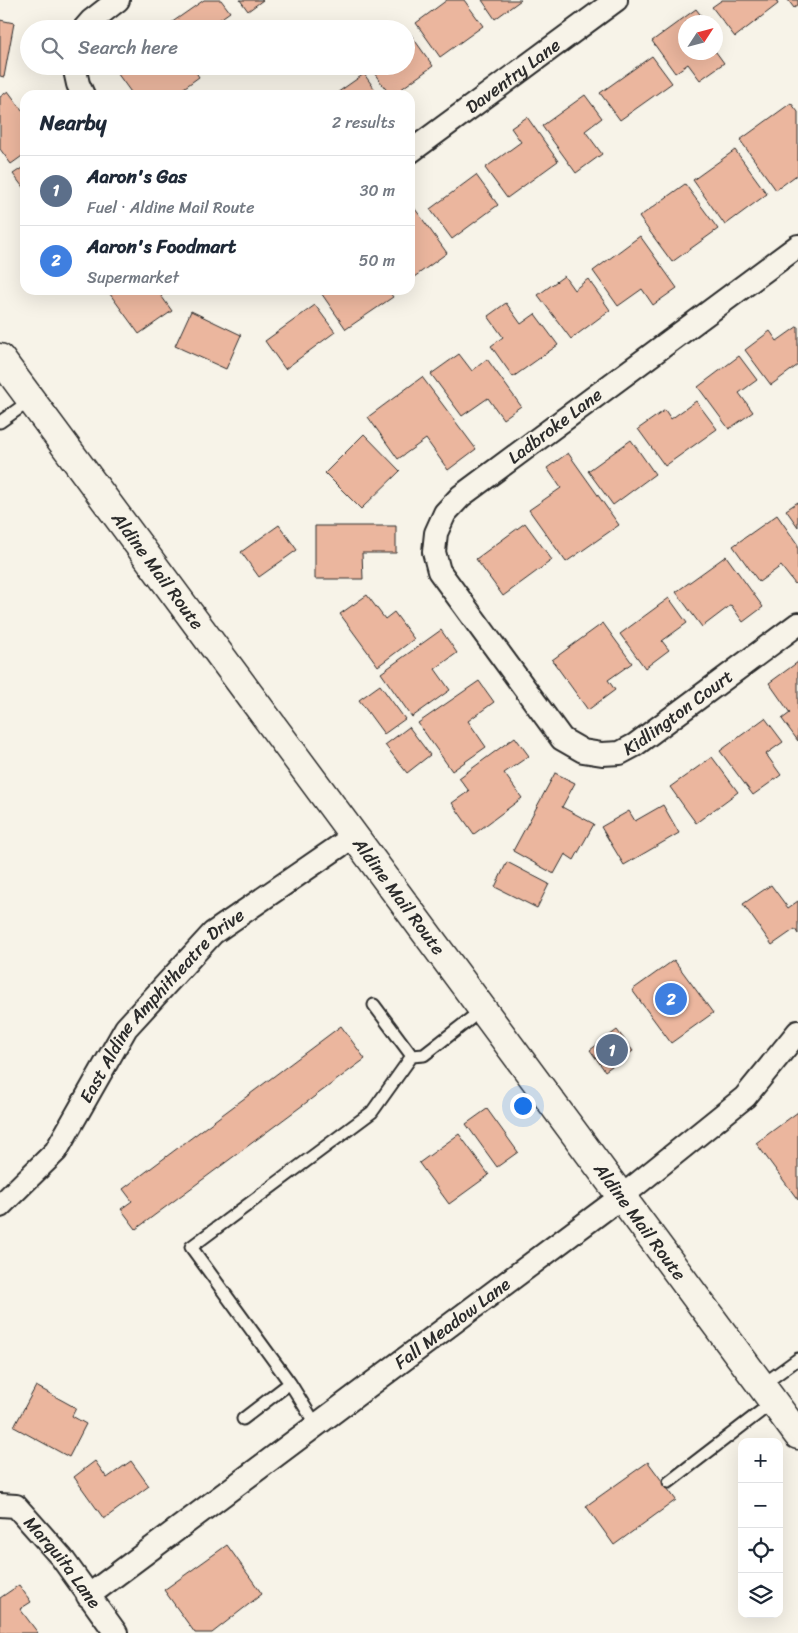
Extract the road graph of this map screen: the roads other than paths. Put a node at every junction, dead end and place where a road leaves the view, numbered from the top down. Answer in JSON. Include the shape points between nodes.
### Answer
{"nodes":[{"id":1,"x":118,"y":0,"type":"edge"},
{"id":2,"x":616,"y":0,"type":"edge"},
{"id":3,"x":91,"y":20,"type":"edge"},
{"id":4,"x":76,"y":75,"type":"edge"},
{"id":5,"x":81,"y":90,"type":"edge"},
{"id":6,"x":415,"y":148,"type":"edge"},
{"id":7,"x":798,"y":246,"type":"edge"},
{"id":8,"x":0,"y":358,"type":"edge"},
{"id":9,"x":31,"y":400,"type":"junction"},
{"id":10,"x":0,"y":422,"type":"edge"},
{"id":11,"x":798,"y":624,"type":"edge"},
{"id":12,"x":498,"y":654,"type":"joint"},
{"id":13,"x":354,"y":836,"type":"junction"},
{"id":14,"x":374,"y":1005,"type":"dead end"},
{"id":15,"x":483,"y":1009,"type":"junction"},
{"id":16,"x":798,"y":1032,"type":"edge"},
{"id":17,"x":412,"y":1056,"type":"junction"},
{"id":18,"x":621,"y":1197,"type":"junction"},
{"id":19,"x":0,"y":1206,"type":"edge"},
{"id":20,"x":798,"y":1359,"type":"edge"},
{"id":21,"x":290,"y":1383,"type":"junction"},
{"id":22,"x":767,"y":1394,"type":"junction"},
{"id":23,"x":243,"y":1419,"type":"dead end"},
{"id":24,"x":316,"y":1425,"type":"junction"},
{"id":25,"x":797,"y":1433,"type":"edge"},
{"id":26,"x":669,"y":1482,"type":"dead end"},
{"id":27,"x":0,"y":1505,"type":"edge"},
{"id":28,"x":88,"y":1596,"type":"junction"},
{"id":29,"x":116,"y":1633,"type":"edge"}],
"edges":[{"from":1,"to":3,"type":"street"},
{"from":2,"to":6,"type":"street","name":"Daventry Lane"},
{"from":4,"to":5,"type":"street"},
{"from":7,"to":12,"type":"street","name":"Ladbroke Lane","via":[[462,496],[446,513],[436,533],[434,552],[439,571]]},
{"from":8,"to":9,"type":"main road","name":"Aldine Mail Route"},
{"from":9,"to":10,"type":"lane"},
{"from":9,"to":13,"type":"main road","name":"Aldine Mail Route"},
{"from":11,"to":12,"type":"street","name":"Kidlington Court","via":[[635,745],[620,752],[602,754],[583,751],[562,739]]},
{"from":13,"to":15,"type":"main road","name":"Aldine Mail Route"},
{"from":13,"to":19,"type":"street","name":"East Aldine Amphitheatre Drive","via":[[213,933],[126,1028],[56,1151]]},
{"from":14,"to":17,"type":"lane"},
{"from":15,"to":17,"type":"lane","via":[[424,1055]]},
{"from":15,"to":18,"type":"main road","name":"Aldine Mail Route"},
{"from":16,"to":18,"type":"street","name":"Fall Meadow Lane","via":[[744,1097]]},
{"from":17,"to":21,"type":"lane","via":[[372,1112],[190,1247]]},
{"from":18,"to":22,"type":"main road","name":"Aldine Mail Route"},
{"from":18,"to":24,"type":"street","name":"Fall Meadow Lane"},
{"from":20,"to":22,"type":"lane"},
{"from":21,"to":23,"type":"lane"},
{"from":21,"to":24,"type":"lane"},
{"from":22,"to":25,"type":"main road","name":"Aldine Mail Route"},
{"from":22,"to":26,"type":"lane"},
{"from":24,"to":28,"type":"street","name":"Fall Meadow Lane"},
{"from":27,"to":28,"type":"street","name":"Marquita Lane","via":[[16,1506],[62,1558]]},
{"from":28,"to":29,"type":"street","name":"Marquita Lane"}]}
